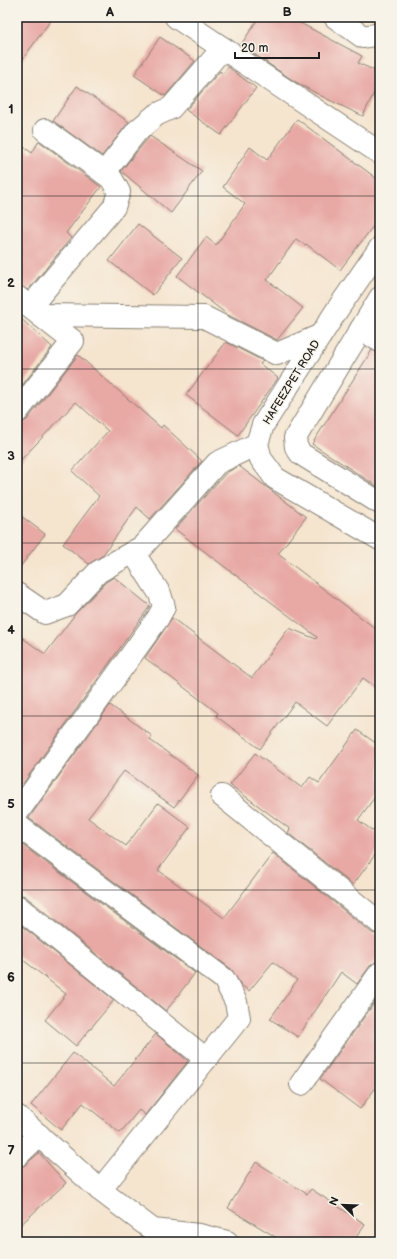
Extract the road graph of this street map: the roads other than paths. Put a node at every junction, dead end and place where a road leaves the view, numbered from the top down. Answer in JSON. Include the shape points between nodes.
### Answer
{"nodes":[{"id":1,"x":176,"y":17,"type":"edge"},
{"id":2,"x":335,"y":17,"type":"edge"},
{"id":3,"x":380,"y":34,"type":"edge"},
{"id":4,"x":223,"y":48,"type":"junction"},
{"id":5,"x":45,"y":130,"type":"dead end"},
{"id":6,"x":380,"y":153,"type":"edge"},
{"id":7,"x":104,"y":173,"type":"junction"},
{"id":8,"x":380,"y":248,"type":"edge"},
{"id":9,"x":380,"y":298,"type":"edge"},
{"id":10,"x":29,"y":307,"type":"edge"},
{"id":11,"x":361,"y":329,"type":"junction"},
{"id":12,"x":321,"y":334,"type":"junction"},
{"id":13,"x":380,"y":341,"type":"edge"},
{"id":14,"x":17,"y":412,"type":"edge"},
{"id":15,"x":257,"y":444,"type":"junction"},
{"id":16,"x":301,"y":454,"type":"junction"},
{"id":17,"x":285,"y":484,"type":"junction"},
{"id":18,"x":380,"y":504,"type":"edge"},
{"id":19,"x":380,"y":539,"type":"edge"},
{"id":20,"x":133,"y":552,"type":"junction"},
{"id":21,"x":17,"y":594,"type":"edge"},
{"id":22,"x":222,"y":796,"type":"dead end"},
{"id":23,"x":17,"y":813,"type":"edge"},
{"id":24,"x":17,"y":825,"type":"edge"},
{"id":25,"x":17,"y":906,"type":"edge"},
{"id":26,"x":377,"y":914,"type":"edge"},
{"id":27,"x":380,"y":973,"type":"edge"},
{"id":28,"x":206,"y":1059,"type":"junction"},
{"id":29,"x":302,"y":1084,"type":"dead end"},
{"id":30,"x":17,"y":1116,"type":"edge"},
{"id":31,"x":39,"y":1136,"type":"junction"},
{"id":32,"x":17,"y":1156,"type":"edge"},
{"id":33,"x":100,"y":1190,"type":"junction"},
{"id":34,"x":227,"y":1242,"type":"edge"}],
"edges":[{"from":1,"to":4,"type":"street"},
{"from":2,"to":3,"type":"street","via":[[362,36]]},
{"from":4,"to":6,"type":"street"},
{"from":4,"to":7,"type":"street","via":[[171,108],[156,115],[136,131]]},
{"from":5,"to":7,"type":"street"},
{"from":7,"to":10,"type":"street","via":[[111,178],[119,192],[114,206]]},
{"from":8,"to":12,"type":"street","name":"HAFEEZPET ROAD"},
{"from":9,"to":11,"type":"street"},
{"from":10,"to":12,"type":"street","via":[[204,317],[277,354]]},
{"from":10,"to":14,"type":"street","via":[[73,340]]},
{"from":11,"to":13,"type":"street"},
{"from":11,"to":16,"type":"street","via":[[295,438]]},
{"from":12,"to":15,"type":"street","name":"HAFEEZPET ROAD","via":[[263,425]]},
{"from":15,"to":17,"type":"street","via":[[261,459],[275,478]]},
{"from":15,"to":20,"type":"street","via":[[217,463],[142,547]]},
{"from":16,"to":17,"type":"street"},
{"from":16,"to":18,"type":"street"},
{"from":17,"to":19,"type":"street"},
{"from":20,"to":21,"type":"street","via":[[98,572],[67,605],[45,613]]},
{"from":20,"to":23,"type":"street","via":[[160,594],[164,606],[158,618]]},
{"from":22,"to":26,"type":"street"},
{"from":24,"to":28,"type":"street","via":[[224,979],[236,1002],[239,1018]]},
{"from":25,"to":28,"type":"street"},
{"from":27,"to":29,"type":"street"},
{"from":28,"to":33,"type":"street"},
{"from":30,"to":31,"type":"street"},
{"from":31,"to":32,"type":"street"},
{"from":31,"to":33,"type":"street"},
{"from":33,"to":34,"type":"street","via":[[154,1230],[199,1235]]}]}
